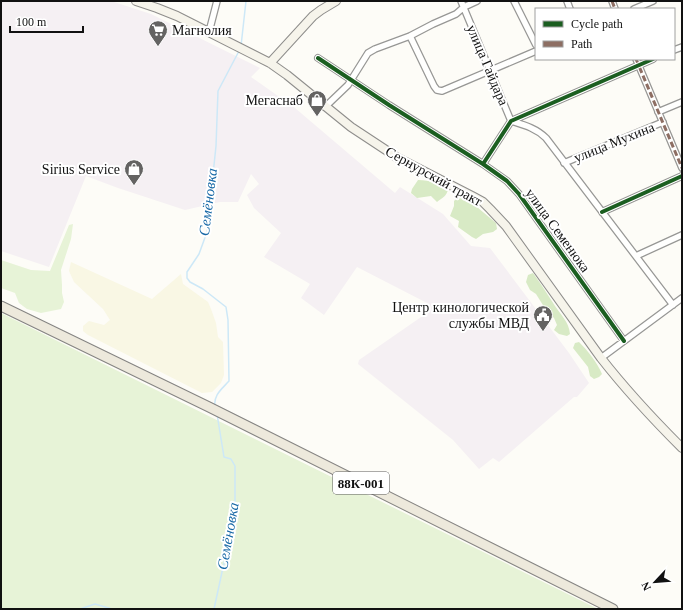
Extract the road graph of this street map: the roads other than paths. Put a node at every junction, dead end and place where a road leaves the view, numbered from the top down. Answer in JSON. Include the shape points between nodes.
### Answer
{"nodes":[{"id":1,"x":136,"y":1,"type":"edge"},
{"id":2,"x":218,"y":1,"type":"edge"},
{"id":3,"x":336,"y":1,"type":"edge"},
{"id":4,"x":461,"y":1,"type":"edge"},
{"id":5,"x":477,"y":1,"type":"edge"},
{"id":6,"x":514,"y":1,"type":"edge"},
{"id":7,"x":653,"y":1,"type":"edge"},
{"id":8,"x":464,"y":8,"type":"junction"},
{"id":9,"x":636,"y":8,"type":"edge"},
{"id":10,"x":209,"y":32,"type":"junction"},
{"id":11,"x":410,"y":36,"type":"junction"},
{"id":12,"x":535,"y":44,"type":"edge"},
{"id":13,"x":535,"y":51,"type":"edge"},
{"id":14,"x":318,"y":58,"type":"dead end"},
{"id":15,"x":636,"y":60,"type":"edge"},
{"id":16,"x":652,"y":60,"type":"edge"},
{"id":17,"x":270,"y":63,"type":"junction"},
{"id":18,"x":639,"y":65,"type":"junction"},
{"id":19,"x":491,"y":71,"type":"junction"},
{"id":20,"x":351,"y":80,"type":"junction"},
{"id":21,"x":682,"y":102,"type":"edge"},
{"id":22,"x":325,"y":107,"type":"junction"},
{"id":23,"x":658,"y":112,"type":"junction"},
{"id":24,"x":511,"y":121,"type":"junction"},
{"id":25,"x":663,"y":122,"type":"junction"},
{"id":26,"x":564,"y":162,"type":"junction"},
{"id":27,"x":483,"y":164,"type":"junction"},
{"id":28,"x":681,"y":165,"type":"edge"},
{"id":29,"x":682,"y":176,"type":"edge"},
{"id":30,"x":602,"y":212,"type":"junction"},
{"id":31,"x":682,"y":235,"type":"edge"},
{"id":32,"x":636,"y":256,"type":"junction"},
{"id":33,"x":682,"y":298,"type":"edge"},
{"id":34,"x":673,"y":305,"type":"junction"},
{"id":35,"x":1,"y":306,"type":"edge"},
{"id":36,"x":624,"y":341,"type":"junction"},
{"id":37,"x":601,"y":358,"type":"junction"},
{"id":38,"x":682,"y":448,"type":"edge"},
{"id":39,"x":613,"y":609,"type":"edge"}],
"edges":[{"from":1,"to":10,"type":"main road","name":"Сернурский тракт","via":[[177,16]]},
{"from":2,"to":10,"type":"street"},
{"from":3,"to":17,"type":"main road","via":[[313,16]]},
{"from":4,"to":8,"type":"street","name":"улица Гайдара"},
{"from":5,"to":8,"type":"street"},
{"from":6,"to":12,"type":"street"},
{"from":7,"to":9,"type":"street"},
{"from":8,"to":11,"type":"street"},
{"from":8,"to":19,"type":"street","name":"улица Гайдара"},
{"from":10,"to":17,"type":"main road","name":"Сернурский тракт"},
{"from":11,"to":19,"type":"street","via":[[437,90],[442,91]]},
{"from":11,"to":20,"type":"street","via":[[368,53]]},
{"from":13,"to":19,"type":"street"},
{"from":14,"to":20,"type":"street","name":"улица Семенюка"},
{"from":15,"to":18,"type":"street"},
{"from":16,"to":18,"type":"street"},
{"from":17,"to":22,"type":"main road","name":"Сернурский тракт"},
{"from":18,"to":23,"type":"street"},
{"from":18,"to":24,"type":"street"},
{"from":19,"to":24,"type":"street","name":"улица Гайдара"},
{"from":20,"to":22,"type":"street"},
{"from":20,"to":27,"type":"street","name":"улица Семенюка"},
{"from":21,"to":23,"type":"street"},
{"from":22,"to":37,"type":"main road","name":"Сернурский тракт","via":[[398,158],[483,202],[506,226]]},
{"from":23,"to":25,"type":"street"},
{"from":24,"to":26,"type":"street","name":"улица Гайдара","via":[[541,133]]},
{"from":24,"to":27,"type":"street"},
{"from":25,"to":26,"type":"street","name":"улица Мухина"},
{"from":25,"to":28,"type":"street"},
{"from":26,"to":30,"type":"street","name":"улица Гайдара"},
{"from":27,"to":36,"type":"street","name":"улица Семенюка","via":[[507,181],[519,194]]},
{"from":29,"to":30,"type":"street"},
{"from":30,"to":32,"type":"street","name":"улица Гайдара"},
{"from":31,"to":32,"type":"street"},
{"from":32,"to":34,"type":"street","name":"улица Гайдара"},
{"from":33,"to":34,"type":"street"},
{"from":34,"to":36,"type":"street"},
{"from":35,"to":39,"type":"main road","number":"88К-001","via":[[220,412]]},
{"from":36,"to":37,"type":"street"},
{"from":37,"to":38,"type":"main road","name":"Сернурский тракт","via":[[634,399]]}]}
